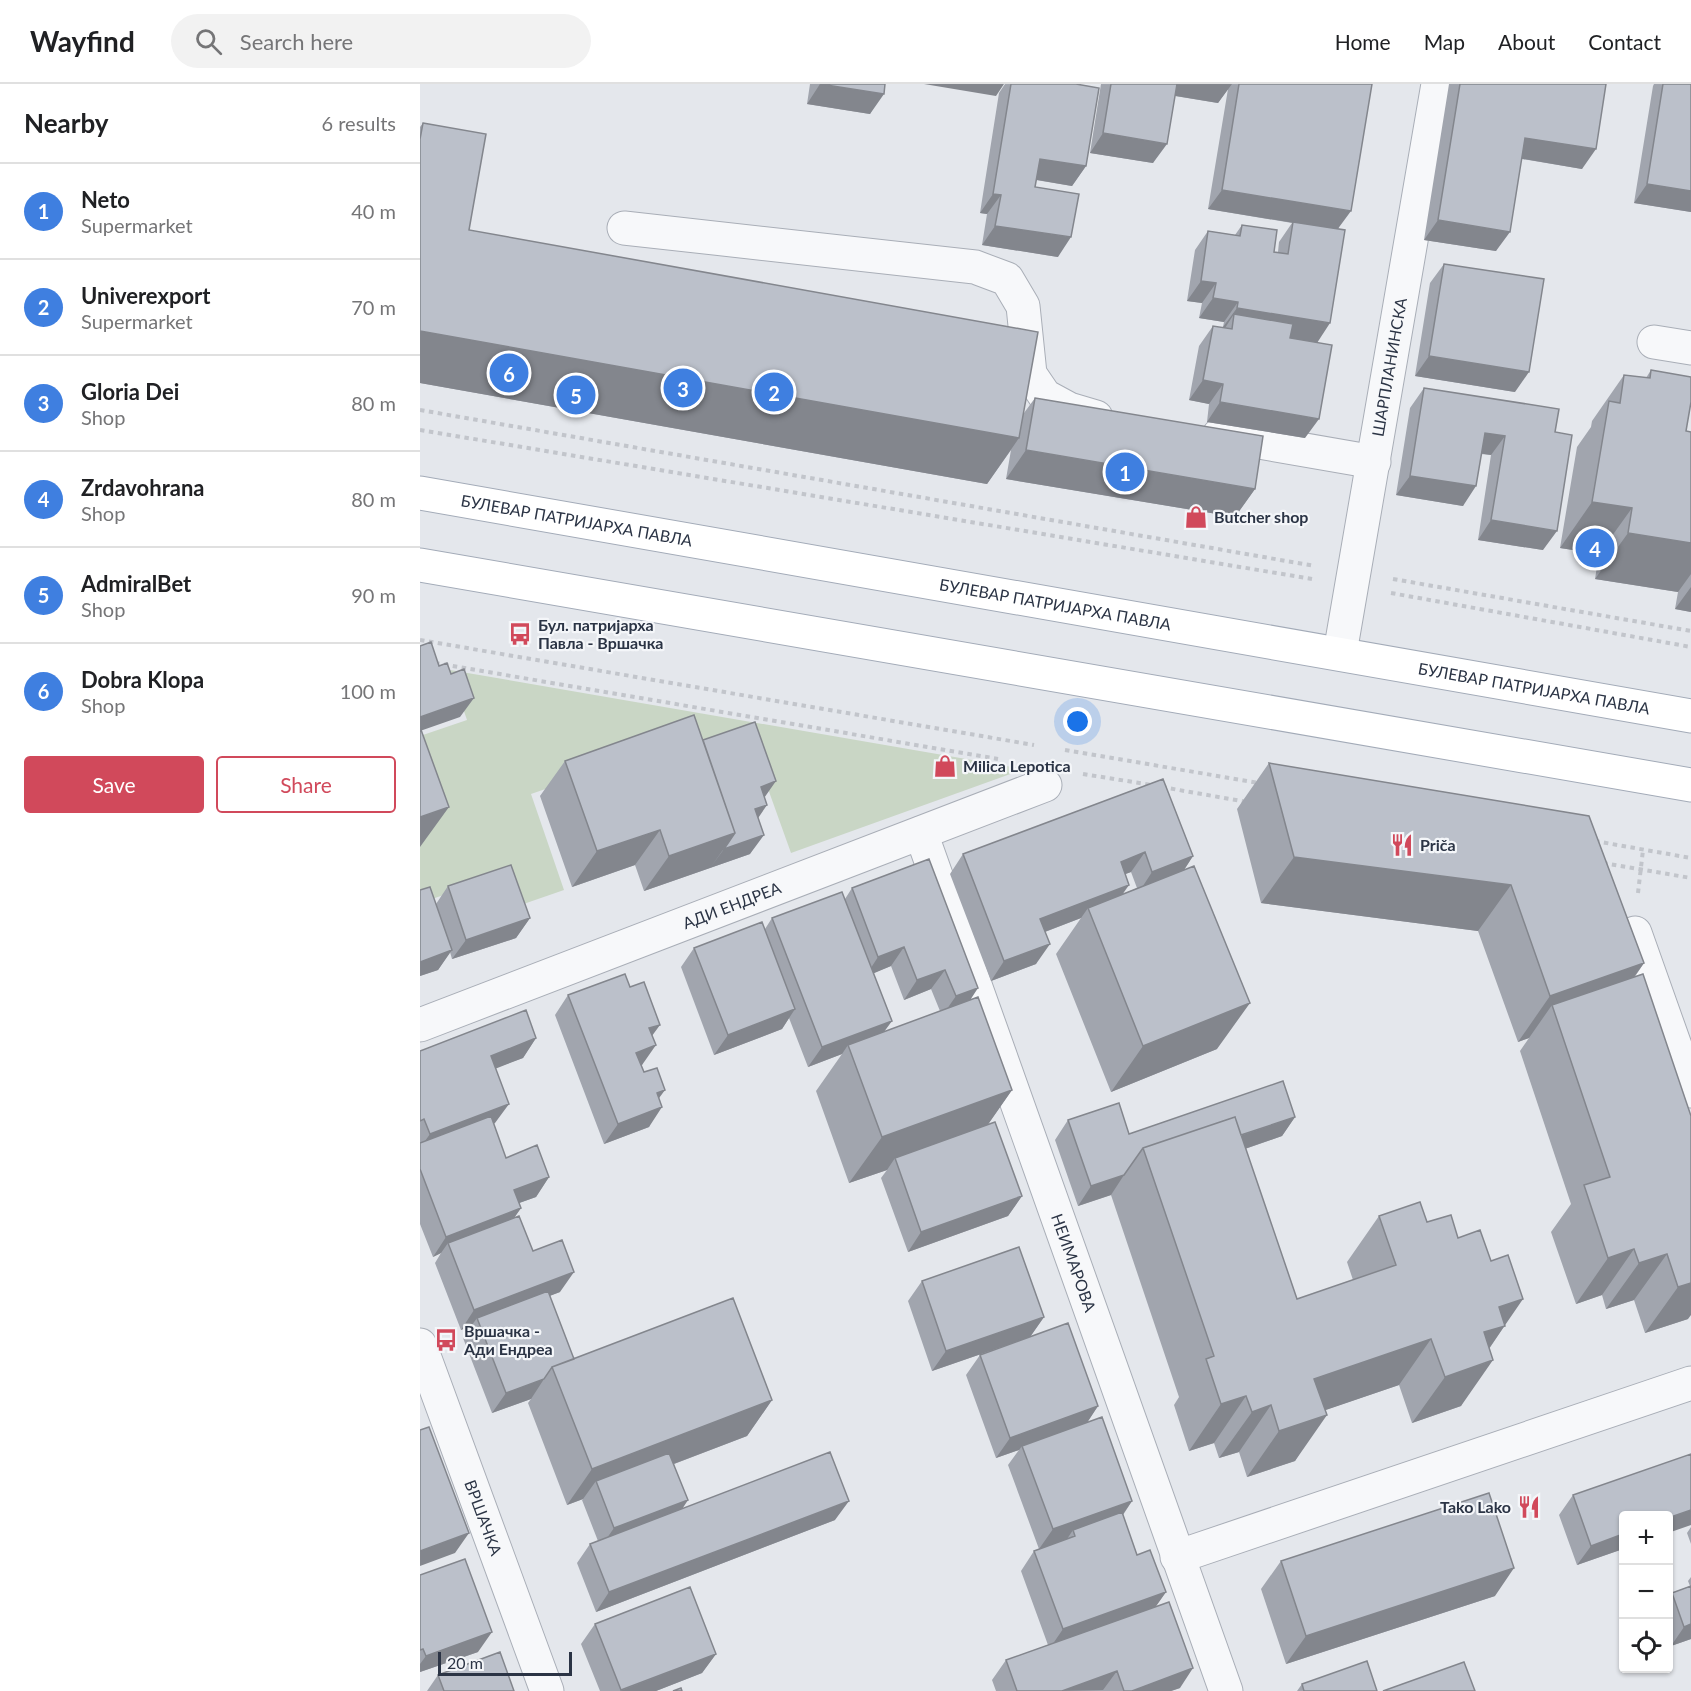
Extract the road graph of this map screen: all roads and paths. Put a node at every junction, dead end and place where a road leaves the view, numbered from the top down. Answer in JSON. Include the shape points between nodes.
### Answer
{"nodes":[{"id":1,"x":1438,"y":84,"type":"edge"},
{"id":2,"x":624,"y":228,"type":"dead end"},
{"id":3,"x":1654,"y":342,"type":"dead end"},
{"id":4,"x":1691,"y":348,"type":"edge"},
{"id":5,"x":420,"y":410,"type":"edge"},
{"id":6,"x":1124,"y":419,"type":"edge"},
{"id":7,"x":420,"y":430,"type":"edge"},
{"id":8,"x":1192,"y":431,"type":"edge"},
{"id":9,"x":1374,"y":462,"type":"junction"},
{"id":10,"x":420,"y":493,"type":"edge"},
{"id":11,"x":420,"y":565,"type":"edge"},
{"id":12,"x":1354,"y":579,"type":"junction"},
{"id":13,"x":1691,"y":631,"type":"edge"},
{"id":14,"x":1691,"y":647,"type":"edge"},
{"id":15,"x":1340,"y":653,"type":"junction"},
{"id":16,"x":1691,"y":716,"type":"edge"},
{"id":17,"x":1691,"y":784,"type":"edge"},
{"id":18,"x":1045,"y":785,"type":"dead end"},
{"id":19,"x":921,"y":833,"type":"junction"},
{"id":20,"x":1635,"y":933,"type":"edge"},
{"id":21,"x":420,"y":1024,"type":"edge"},
{"id":22,"x":1691,"y":1091,"type":"edge"},
{"id":23,"x":420,"y":1345,"type":"edge"},
{"id":24,"x":1691,"y":1383,"type":"edge"},
{"id":25,"x":1178,"y":1557,"type":"junction"},
{"id":26,"x":547,"y":1691,"type":"edge"},
{"id":27,"x":1226,"y":1691,"type":"edge"}],
"edges":[{"from":1,"to":9,"type":"street","name":"ШАРПЛАНИНСКА"},
{"from":2,"to":6,"type":"street","via":[[975,267],[1007,279],[1023,306],[1030,374],[1045,396],[1094,417]]},
{"from":3,"to":4,"type":"street"},
{"from":5,"to":12,"type":"path"},
{"from":7,"to":12,"type":"path"},
{"from":8,"to":9,"type":"street"},
{"from":9,"to":12,"type":"street","name":"ШАРПЛАНИНСКА"},
{"from":10,"to":15,"type":"main road","name":"БУЛЕВАР ПАТРИЈАРХА ПАВЛА"},
{"from":11,"to":17,"type":"main road"},
{"from":12,"to":13,"type":"path"},
{"from":12,"to":14,"type":"path"},
{"from":12,"to":15,"type":"street","name":"ШАРПЛАНИНСКА"},
{"from":15,"to":16,"type":"main road","name":"БУЛЕВАР ПАТРИЈАРХА ПАВЛА"},
{"from":18,"to":19,"type":"street","name":"АДИ ЕНДРЕА"},
{"from":19,"to":21,"type":"street","name":"АДИ ЕНДРЕА"},
{"from":19,"to":25,"type":"street","name":"НЕИМАРОВА"},
{"from":20,"to":22,"type":"street"},
{"from":23,"to":26,"type":"street","name":"ВРШАЧКА"},
{"from":24,"to":25,"type":"street"},
{"from":25,"to":27,"type":"street","name":"НЕИМАРОВА"}]}
